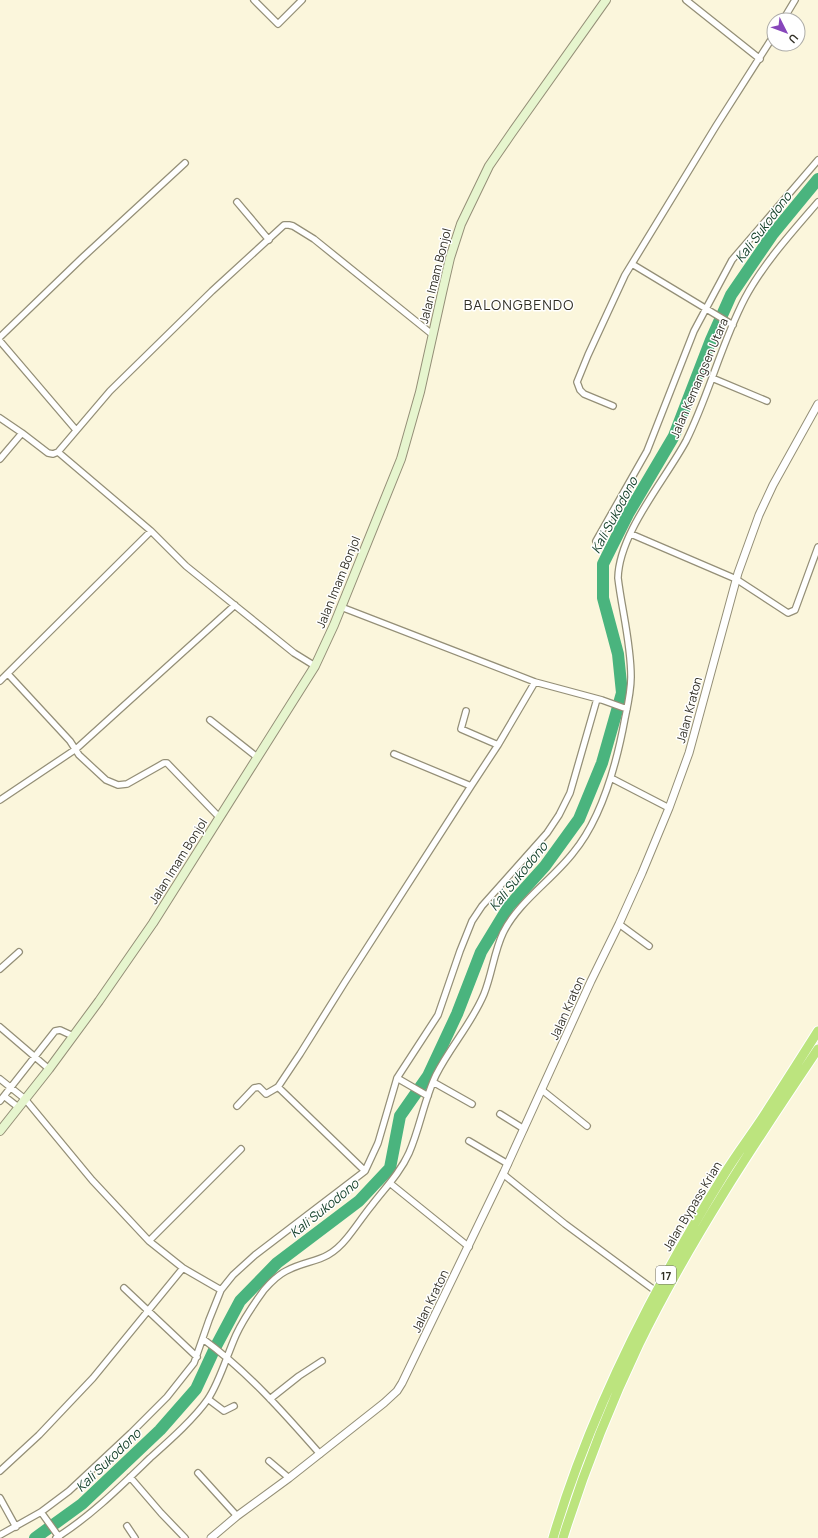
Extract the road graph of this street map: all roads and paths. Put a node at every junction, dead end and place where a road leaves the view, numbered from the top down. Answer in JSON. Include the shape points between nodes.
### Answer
{"nodes":[{"id":1,"x":254,"y":0,"type":"edge"},
{"id":2,"x":302,"y":0,"type":"edge"},
{"id":3,"x":606,"y":0,"type":"edge"},
{"id":4,"x":686,"y":0,"type":"edge"},
{"id":5,"x":795,"y":0,"type":"edge"},
{"id":6,"x":788,"y":12,"type":"edge"},
{"id":7,"x":766,"y":49,"type":"edge"},
{"id":8,"x":760,"y":59,"type":"junction"},
{"id":9,"x":818,"y":160,"type":"edge"},
{"id":10,"x":185,"y":163,"type":"dead end"},
{"id":11,"x":237,"y":202,"type":"dead end"},
{"id":12,"x":818,"y":202,"type":"edge"},
{"id":13,"x":269,"y":240,"type":"junction"},
{"id":14,"x":632,"y":264,"type":"junction"},
{"id":15,"x":706,"y":309,"type":"junction"},
{"id":16,"x":731,"y":324,"type":"junction"},
{"id":17,"x":433,"y":336,"type":"junction"},
{"id":18,"x":0,"y":337,"type":"edge"},
{"id":19,"x":0,"y":340,"type":"edge"},
{"id":20,"x":712,"y":378,"type":"junction"},
{"id":21,"x":767,"y":402,"type":"dead end"},
{"id":22,"x":818,"y":404,"type":"edge"},
{"id":23,"x":613,"y":406,"type":"dead end"},
{"id":24,"x":0,"y":418,"type":"edge"},
{"id":25,"x":76,"y":430,"type":"junction"},
{"id":26,"x":22,"y":433,"type":"junction"},
{"id":27,"x":58,"y":452,"type":"junction"},
{"id":28,"x":0,"y":459,"type":"edge"},
{"id":29,"x":151,"y":531,"type":"junction"},
{"id":30,"x":631,"y":534,"type":"junction"},
{"id":31,"x":596,"y":541,"type":"dead end"},
{"id":32,"x":818,"y":547,"type":"edge"},
{"id":33,"x":736,"y":579,"type":"junction"},
{"id":34,"x":235,"y":605,"type":"junction"},
{"id":35,"x":341,"y":607,"type":"junction"},
{"id":36,"x":315,"y":666,"type":"junction"},
{"id":37,"x":8,"y":674,"type":"junction"},
{"id":38,"x":0,"y":681,"type":"edge"},
{"id":39,"x":535,"y":682,"type":"junction"},
{"id":40,"x":600,"y":699,"type":"junction"},
{"id":41,"x":624,"y":708,"type":"junction"},
{"id":42,"x":466,"y":711,"type":"dead end"},
{"id":43,"x":210,"y":720,"type":"dead end"},
{"id":44,"x":498,"y":745,"type":"junction"},
{"id":45,"x":76,"y":748,"type":"junction"},
{"id":46,"x":394,"y":754,"type":"dead end"},
{"id":47,"x":257,"y":757,"type":"junction"},
{"id":48,"x":611,"y":778,"type":"junction"},
{"id":49,"x":471,"y":786,"type":"junction"},
{"id":50,"x":0,"y":800,"type":"edge"},
{"id":51,"x":669,"y":808,"type":"junction"},
{"id":52,"x":219,"y":817,"type":"junction"},
{"id":53,"x":619,"y":924,"type":"junction"},
{"id":54,"x":649,"y":946,"type":"dead end"},
{"id":55,"x":19,"y":952,"type":"dead end"},
{"id":56,"x":0,"y":969,"type":"edge"},
{"id":57,"x":0,"y":1027,"type":"edge"},
{"id":58,"x":818,"y":1031,"type":"edge"},
{"id":59,"x":73,"y":1036,"type":"junction"},
{"id":60,"x":818,"y":1049,"type":"edge"},
{"id":61,"x":35,"y":1056,"type":"junction"},
{"id":62,"x":49,"y":1069,"type":"junction"},
{"id":63,"x":0,"y":1079,"type":"edge"},
{"id":64,"x":399,"y":1080,"type":"junction"},
{"id":65,"x":433,"y":1082,"type":"junction"},
{"id":66,"x":11,"y":1086,"type":"junction"},
{"id":67,"x":278,"y":1087,"type":"junction"},
{"id":68,"x":542,"y":1090,"type":"junction"},
{"id":69,"x":425,"y":1094,"type":"junction"},
{"id":70,"x":2,"y":1098,"type":"edge"},
{"id":71,"x":25,"y":1099,"type":"junction"},
{"id":72,"x":472,"y":1104,"type":"dead end"},
{"id":73,"x":237,"y":1106,"type":"dead end"},
{"id":74,"x":18,"y":1107,"type":"junction"},
{"id":75,"x":500,"y":1114,"type":"dead end"},
{"id":76,"x":587,"y":1126,"type":"dead end"},
{"id":77,"x":524,"y":1129,"type":"junction"},
{"id":78,"x":0,"y":1131,"type":"edge"},
{"id":79,"x":469,"y":1141,"type":"dead end"},
{"id":80,"x":241,"y":1149,"type":"dead end"},
{"id":81,"x":508,"y":1164,"type":"junction"},
{"id":82,"x":365,"y":1171,"type":"junction"},
{"id":83,"x":503,"y":1174,"type":"junction"},
{"id":84,"x":391,"y":1184,"type":"junction"},
{"id":85,"x":149,"y":1241,"type":"junction"},
{"id":86,"x":469,"y":1247,"type":"junction"},
{"id":87,"x":182,"y":1268,"type":"junction"},
{"id":88,"x":124,"y":1288,"type":"dead end"},
{"id":89,"x":221,"y":1290,"type":"junction"},
{"id":90,"x":657,"y":1292,"type":"junction"},
{"id":91,"x":148,"y":1311,"type":"junction"},
{"id":92,"x":205,"y":1340,"type":"junction"},
{"id":93,"x":197,"y":1357,"type":"junction"},
{"id":94,"x":227,"y":1358,"type":"junction"},
{"id":95,"x":322,"y":1361,"type":"dead end"},
{"id":96,"x":208,"y":1398,"type":"junction"},
{"id":97,"x":270,"y":1398,"type":"junction"},
{"id":98,"x":234,"y":1406,"type":"dead end"},
{"id":99,"x":320,"y":1454,"type":"junction"},
{"id":100,"x":269,"y":1461,"type":"dead end"},
{"id":101,"x":0,"y":1471,"type":"edge"},
{"id":102,"x":198,"y":1473,"type":"dead end"},
{"id":103,"x":130,"y":1477,"type":"junction"},
{"id":104,"x":289,"y":1478,"type":"junction"},
{"id":105,"x":0,"y":1498,"type":"edge"},
{"id":106,"x":43,"y":1514,"type":"junction"},
{"id":107,"x":237,"y":1516,"type":"junction"},
{"id":108,"x":128,"y":1526,"type":"dead end"},
{"id":109,"x":16,"y":1527,"type":"junction"},
{"id":110,"x":0,"y":1535,"type":"edge"},
{"id":111,"x":57,"y":1536,"type":"edge"},
{"id":112,"x":135,"y":1538,"type":"edge"},
{"id":113,"x":185,"y":1538,"type":"edge"},
{"id":114,"x":211,"y":1538,"type":"edge"},
{"id":115,"x":553,"y":1538,"type":"edge"},
{"id":116,"x":563,"y":1538,"type":"edge"}],
"edges":[{"from":1,"to":2,"type":"street","via":[[278,24]]},
{"from":3,"to":17,"type":"main road","name":"Jalan Imam Bonjol","via":[[489,166],[461,224],[450,258]]},
{"from":4,"to":8,"type":"street"},
{"from":5,"to":6,"type":"street"},
{"from":7,"to":8,"type":"street"},
{"from":8,"to":14,"type":"street"},
{"from":9,"to":15,"type":"street","via":[[735,254]]},
{"from":10,"to":18,"type":"street"},
{"from":11,"to":13,"type":"street"},
{"from":12,"to":16,"type":"street","name":"Jalan Kemangsen Utara","via":[[760,275]]},
{"from":13,"to":17,"type":"street","via":[[284,225],[293,226]]},
{"from":13,"to":25,"type":"street","via":[[212,291],[110,391]]},
{"from":14,"to":15,"type":"street"},
{"from":14,"to":23,"type":"street","via":[[577,382],[584,394]]},
{"from":15,"to":16,"type":"street"},
{"from":15,"to":31,"type":"street","via":[[681,362],[647,451]]},
{"from":16,"to":20,"type":"street","name":"Jalan Kemangsen Utara"},
{"from":17,"to":35,"type":"main road","name":"Jalan Imam Bonjol","via":[[414,417],[400,459]]},
{"from":19,"to":25,"type":"street"},
{"from":20,"to":21,"type":"street"},
{"from":20,"to":30,"type":"street","name":"Jalan Kemangsen Utara","via":[[686,440]]},
{"from":22,"to":33,"type":"street","name":"Jalan Kraton","via":[[765,500]]},
{"from":24,"to":26,"type":"street"},
{"from":25,"to":27,"type":"street"},
{"from":26,"to":27,"type":"street","via":[[48,453]]},
{"from":26,"to":28,"type":"street"},
{"from":27,"to":29,"type":"street"},
{"from":29,"to":34,"type":"street","via":[[186,566]]},
{"from":29,"to":37,"type":"street"},
{"from":30,"to":33,"type":"street"},
{"from":30,"to":41,"type":"street","name":"Jalan Kemangsen Utara","via":[[622,556],[618,578],[631,678],[630,699]]},
{"from":32,"to":33,"type":"street","via":[[795,610],[791,613]]},
{"from":33,"to":51,"type":"street","name":"Jalan Kraton","via":[[689,753]]},
{"from":34,"to":36,"type":"street","via":[[294,653]]},
{"from":34,"to":45,"type":"street"},
{"from":35,"to":36,"type":"main road","name":"Jalan Imam Bonjol"},
{"from":35,"to":39,"type":"street"},
{"from":36,"to":47,"type":"main road","name":"Jalan Imam Bonjol"},
{"from":37,"to":38,"type":"street"},
{"from":37,"to":45,"type":"street"},
{"from":39,"to":40,"type":"street"},
{"from":39,"to":44,"type":"street"},
{"from":40,"to":41,"type":"street"},
{"from":40,"to":64,"type":"street","via":[[573,785],[559,815],[535,848],[475,917],[438,1014]]},
{"from":41,"to":48,"type":"street","name":"Jalan Kemangsen Utara"},
{"from":42,"to":44,"type":"street","via":[[462,729]]},
{"from":43,"to":47,"type":"street"},
{"from":44,"to":49,"type":"street"},
{"from":45,"to":50,"type":"street"},
{"from":45,"to":52,"type":"street","via":[[78,755],[92,768],[106,780],[118,785],[131,783],[167,763]]},
{"from":46,"to":49,"type":"street"},
{"from":47,"to":52,"type":"main road","name":"Jalan Imam Bonjol"},
{"from":48,"to":51,"type":"street"},
{"from":48,"to":65,"type":"street","name":"Jalan Kemangsen Utara","via":[[585,838],[516,914],[505,930],[480,1003]]},
{"from":49,"to":67,"type":"street"},
{"from":51,"to":53,"type":"street","name":"Jalan Kraton"},
{"from":52,"to":59,"type":"main road","name":"Jalan Imam Bonjol","via":[[153,924]]},
{"from":53,"to":54,"type":"street"},
{"from":53,"to":68,"type":"street","name":"Jalan Kraton"},
{"from":55,"to":56,"type":"street"},
{"from":57,"to":61,"type":"street"},
{"from":58,"to":90,"type":"highway","name":"Jalan Bypass Krian","number":"17","via":[[726,1171]]},
{"from":59,"to":61,"type":"street","via":[[60,1030],[55,1031]]},
{"from":59,"to":62,"type":"main road","name":"Jalan Imam Bonjol"},
{"from":60,"to":116,"type":"highway","name":"Jalan Bypass Krian","number":"17","via":[[704,1226],[649,1325],[603,1423]]},
{"from":61,"to":62,"type":"street"},
{"from":61,"to":66,"type":"street"},
{"from":62,"to":71,"type":"main road","name":"Jalan Imam Bonjol"},
{"from":63,"to":66,"type":"street"},
{"from":64,"to":69,"type":"street"},
{"from":64,"to":82,"type":"street","via":[[378,1143]]},
{"from":65,"to":69,"type":"street","name":"Jalan Kemangsen Utara"},
{"from":65,"to":72,"type":"street"},
{"from":66,"to":70,"type":"street"},
{"from":66,"to":71,"type":"street"},
{"from":67,"to":73,"type":"street","via":[[266,1094],[259,1088],[254,1088]]},
{"from":67,"to":82,"type":"street"},
{"from":68,"to":76,"type":"street"},
{"from":68,"to":77,"type":"street","name":"Jalan Kraton"},
{"from":69,"to":84,"type":"street","name":"Jalan Kemangsen Utara","via":[[410,1152]]},
{"from":70,"to":74,"type":"street"},
{"from":71,"to":74,"type":"main road","name":"Jalan Imam Bonjol"},
{"from":71,"to":85,"type":"street","via":[[92,1180]]},
{"from":74,"to":78,"type":"main road","name":"Jalan Imam Bonjol"},
{"from":75,"to":77,"type":"street"},
{"from":77,"to":81,"type":"street","name":"Jalan Kraton"},
{"from":79,"to":81,"type":"street"},
{"from":80,"to":85,"type":"street"},
{"from":81,"to":83,"type":"street","name":"Jalan Kraton"},
{"from":82,"to":89,"type":"street","via":[[255,1255]]},
{"from":83,"to":86,"type":"street","name":"Jalan Kraton"},
{"from":83,"to":90,"type":"street"},
{"from":84,"to":86,"type":"street"},
{"from":84,"to":94,"type":"street","name":"Jalan Kemangsen Utara","via":[[335,1250],[321,1259],[289,1269],[274,1279],[236,1333]]},
{"from":85,"to":87,"type":"street"},
{"from":86,"to":99,"type":"street","name":"Jalan Kraton","via":[[397,1391]]},
{"from":87,"to":89,"type":"street"},
{"from":87,"to":91,"type":"street"},
{"from":88,"to":91,"type":"street"},
{"from":89,"to":92,"type":"street","via":[[209,1320]]},
{"from":90,"to":115,"type":"highway","name":"Jalan Bypass Krian","number":"17","via":[[620,1364],[592,1429],[563,1503]]},
{"from":91,"to":93,"type":"street"},
{"from":91,"to":101,"type":"street","via":[[93,1378],[39,1435]]},
{"from":92,"to":93,"type":"street"},
{"from":92,"to":94,"type":"street"},
{"from":93,"to":106,"type":"street","via":[[167,1397]]},
{"from":94,"to":96,"type":"street","name":"Jalan Kemangsen Utara"},
{"from":94,"to":97,"type":"street"},
{"from":95,"to":97,"type":"street"},
{"from":96,"to":98,"type":"street","via":[[224,1412]]},
{"from":96,"to":103,"type":"street","name":"Jalan Kemangsen Utara","via":[[165,1445]]},
{"from":97,"to":99,"type":"street"},
{"from":99,"to":104,"type":"street","name":"Jalan Kraton"},
{"from":100,"to":104,"type":"street"},
{"from":102,"to":107,"type":"street"},
{"from":103,"to":111,"type":"street","name":"Jalan Kemangsen Utara","via":[[86,1516]]},
{"from":103,"to":113,"type":"street"},
{"from":104,"to":107,"type":"street","name":"Jalan Kraton"},
{"from":105,"to":109,"type":"street"},
{"from":106,"to":109,"type":"street"},
{"from":106,"to":111,"type":"street"},
{"from":107,"to":114,"type":"street","name":"Jalan Kraton"},
{"from":108,"to":112,"type":"street"},
{"from":109,"to":110,"type":"street"}]}
